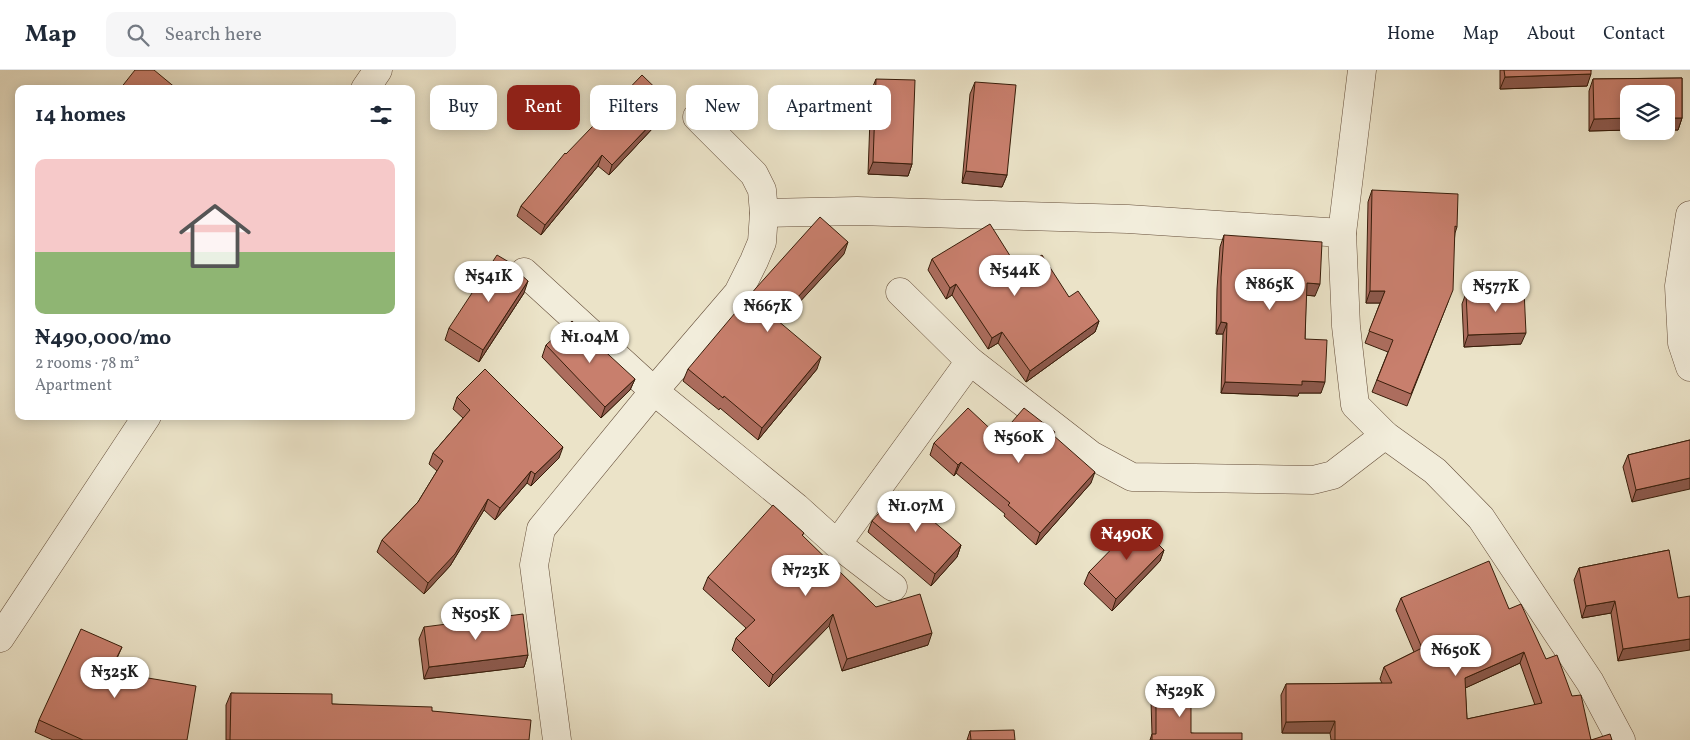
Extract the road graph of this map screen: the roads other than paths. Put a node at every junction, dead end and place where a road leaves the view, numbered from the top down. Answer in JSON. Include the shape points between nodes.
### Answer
{"nodes":[{"id":1,"x":378,"y":70,"type":"edge"},
{"id":2,"x":1362,"y":70,"type":"edge"},
{"id":3,"x":369,"y":85,"type":"edge"},
{"id":4,"x":710,"y":130,"type":"edge"},
{"id":5,"x":764,"y":212,"type":"junction"},
{"id":6,"x":1690,"y":215,"type":"edge"},
{"id":7,"x":1342,"y":233,"type":"junction"},
{"id":8,"x":524,"y":272,"type":"dead end"},
{"id":9,"x":900,"y":292,"type":"dead end"},
{"id":10,"x":970,"y":361,"type":"junction"},
{"id":11,"x":1690,"y":367,"type":"edge"},
{"id":12,"x":654,"y":391,"type":"junction"},
{"id":13,"x":145,"y":420,"type":"edge"},
{"id":14,"x":1384,"y":435,"type":"junction"},
{"id":15,"x":837,"y":544,"type":"junction"},
{"id":16,"x":893,"y":587,"type":"dead end"},
{"id":17,"x":0,"y":638,"type":"edge"},
{"id":18,"x":557,"y":740,"type":"edge"},
{"id":19,"x":1622,"y":740,"type":"edge"}],
"edges":[{"from":1,"to":3,"type":"street"},
{"from":2,"to":7,"type":"street"},
{"from":4,"to":5,"type":"street","via":[[754,174],[762,190]]},
{"from":5,"to":7,"type":"street","via":[[857,211],[1128,219]]},
{"from":5,"to":12,"type":"street","via":[[762,242],[738,293]]},
{"from":6,"to":11,"type":"street","via":[[1680,286],[1682,343]]},
{"from":7,"to":14,"type":"street","via":[[1346,326],[1355,405]]},
{"from":8,"to":12,"type":"street"},
{"from":9,"to":10,"type":"street"},
{"from":10,"to":14,"type":"street","via":[[1091,455],[1132,477],[1313,480],[1333,475]]},
{"from":10,"to":15,"type":"street"},
{"from":12,"to":15,"type":"street"},
{"from":12,"to":18,"type":"street","via":[[541,530],[534,564]]},
{"from":13,"to":17,"type":"street"},
{"from":14,"to":19,"type":"street","via":[[1435,471],[1481,518],[1590,682]]},
{"from":15,"to":16,"type":"street"}]}
